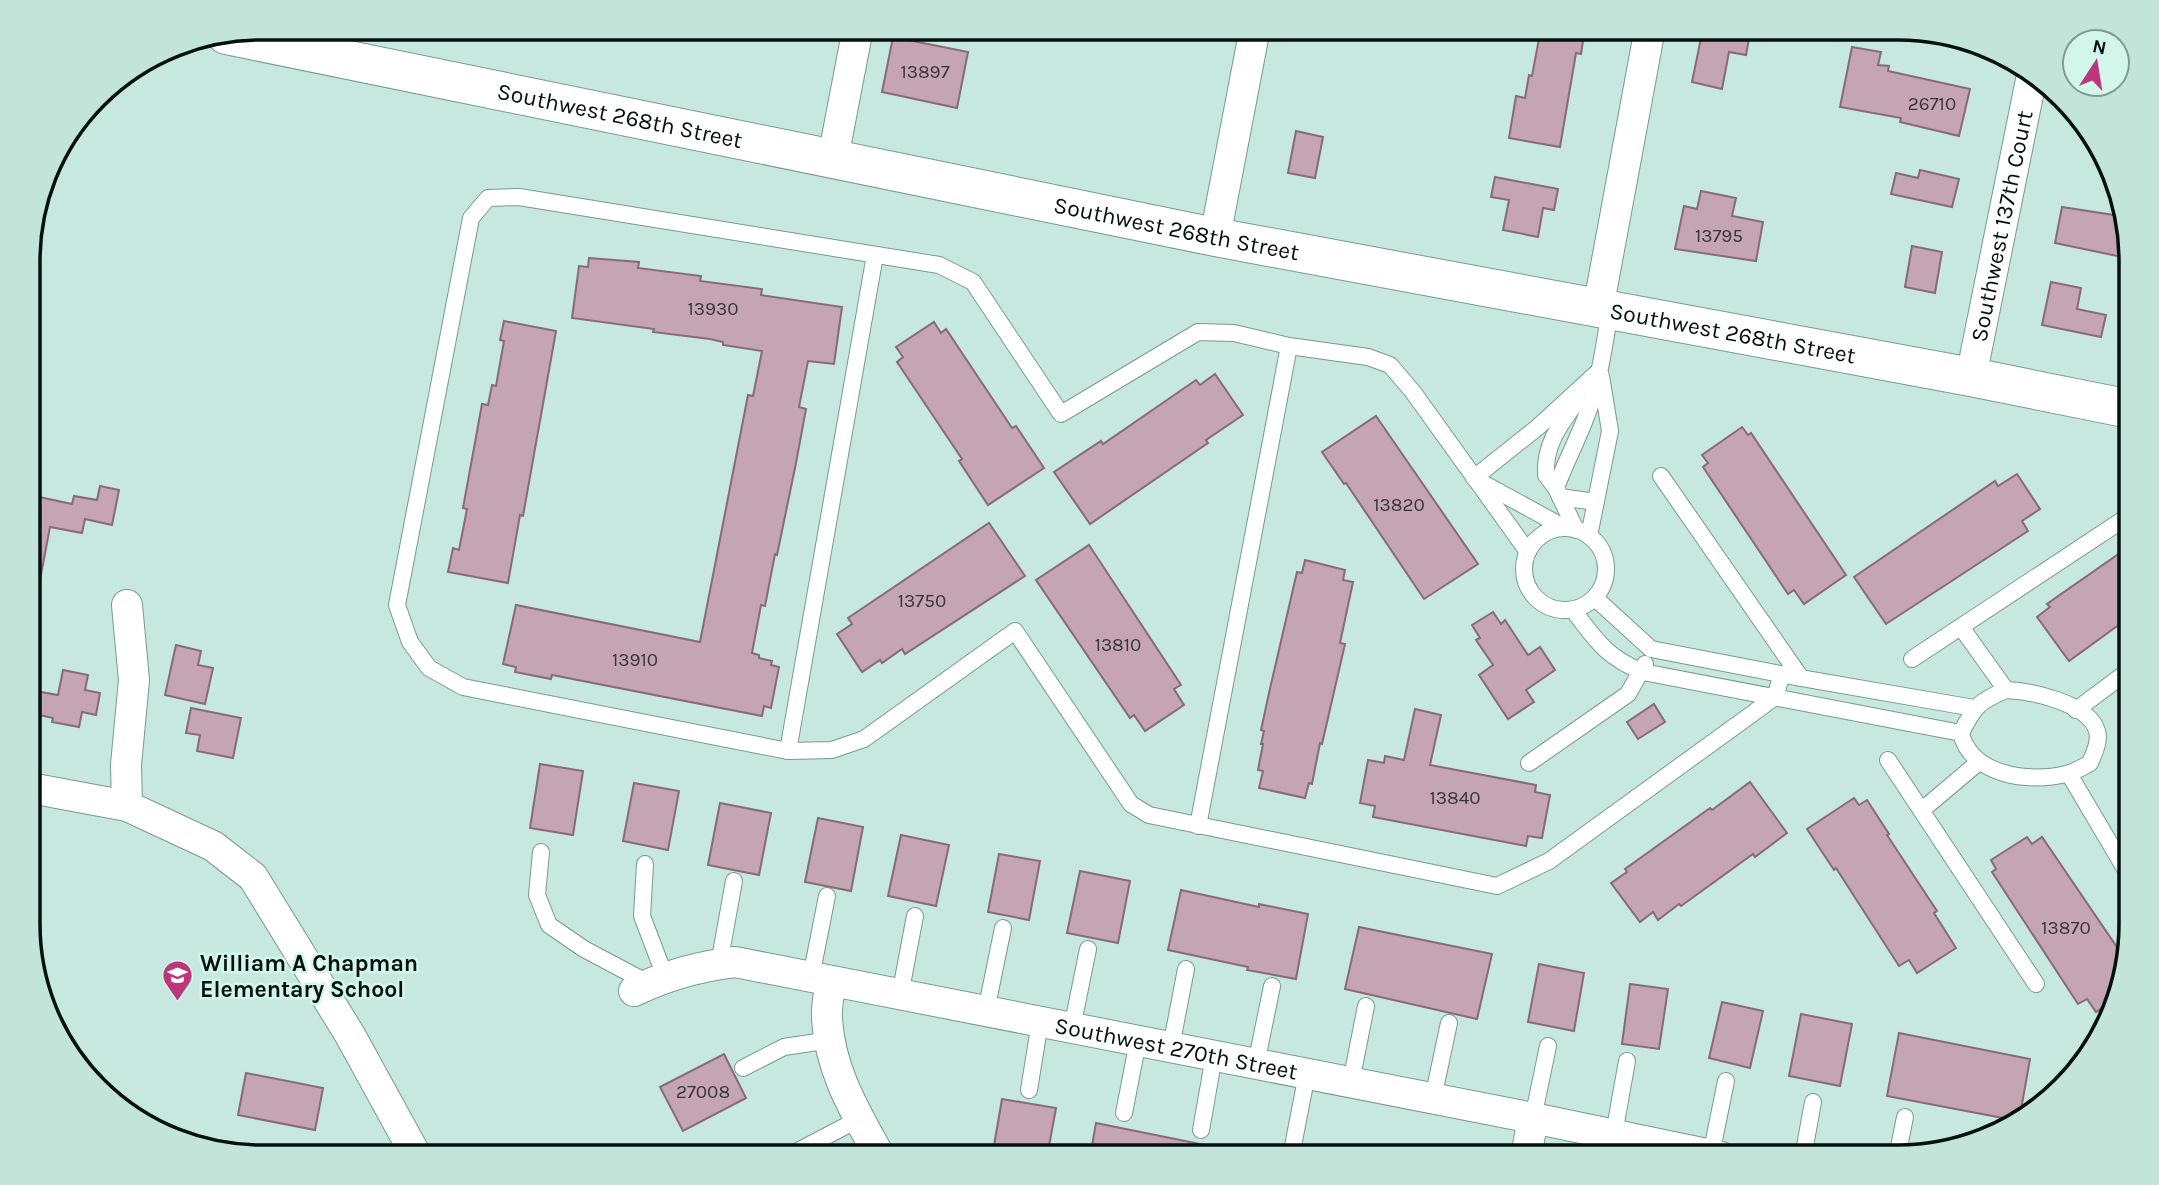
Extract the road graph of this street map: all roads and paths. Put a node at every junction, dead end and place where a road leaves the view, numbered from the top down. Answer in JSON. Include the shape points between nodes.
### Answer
{"nodes":[{"id":1,"x":856,"y":40,"type":"edge"},
{"id":2,"x":1253,"y":40,"type":"edge"},
{"id":3,"x":1648,"y":40,"type":"edge"},
{"id":4,"x":253,"y":41,"type":"edge"},
{"id":5,"x":2030,"y":85,"type":"edge"},
{"id":6,"x":834,"y":158,"type":"junction"},
{"id":7,"x":1215,"y":236,"type":"junction"},
{"id":8,"x":875,"y":255,"type":"junction"},
{"id":9,"x":1604,"y":310,"type":"junction"},
{"id":10,"x":1289,"y":346,"type":"junction"},
{"id":11,"x":1600,"y":370,"type":"junction"},
{"id":12,"x":1971,"y":377,"type":"junction"},
{"id":13,"x":2118,"y":407,"type":"edge"},
{"id":14,"x":1661,"y":476,"type":"dead end"},
{"id":15,"x":1474,"y":478,"type":"junction"},
{"id":16,"x":1558,"y":492,"type":"junction"},
{"id":17,"x":1596,"y":502,"type":"junction"},
{"id":18,"x":2118,"y":523,"type":"edge"},
{"id":19,"x":1577,"y":531,"type":"junction"},
{"id":20,"x":1528,"y":552,"type":"junction"},
{"id":21,"x":1595,"y":598,"type":"junction"},
{"id":22,"x":127,"y":605,"type":"dead end"},
{"id":23,"x":1573,"y":610,"type":"junction"},
{"id":24,"x":1961,"y":627,"type":"junction"},
{"id":25,"x":1651,"y":649,"type":"junction"},
{"id":26,"x":1912,"y":659,"type":"dead end"},
{"id":27,"x":1643,"y":672,"type":"junction"},
{"id":28,"x":1782,"y":674,"type":"junction"},
{"id":29,"x":1801,"y":678,"type":"junction"},
{"id":30,"x":2118,"y":679,"type":"edge"},
{"id":31,"x":2006,"y":690,"type":"junction"},
{"id":32,"x":1775,"y":697,"type":"junction"},
{"id":33,"x":1974,"y":708,"type":"junction"},
{"id":34,"x":2076,"y":710,"type":"junction"},
{"id":35,"x":1961,"y":733,"type":"junction"},
{"id":36,"x":788,"y":751,"type":"junction"},
{"id":37,"x":1888,"y":760,"type":"dead end"},
{"id":38,"x":1979,"y":762,"type":"junction"},
{"id":39,"x":1529,"y":763,"type":"dead end"},
{"id":40,"x":2069,"y":774,"type":"junction"},
{"id":41,"x":40,"y":790,"type":"edge"},
{"id":42,"x":127,"y":806,"type":"junction"},
{"id":43,"x":1922,"y":810,"type":"junction"},
{"id":44,"x":1198,"y":826,"type":"junction"},
{"id":45,"x":541,"y":852,"type":"dead end"},
{"id":46,"x":2118,"y":858,"type":"edge"},
{"id":47,"x":645,"y":864,"type":"dead end"},
{"id":48,"x":734,"y":881,"type":"dead end"},
{"id":49,"x":827,"y":896,"type":"dead end"},
{"id":50,"x":915,"y":916,"type":"dead end"},
{"id":51,"x":1003,"y":928,"type":"dead end"},
{"id":52,"x":1088,"y":949,"type":"dead end"},
{"id":53,"x":719,"y":964,"type":"junction"},
{"id":54,"x":1186,"y":969,"type":"dead end"},
{"id":55,"x":821,"y":979,"type":"junction"},
{"id":56,"x":650,"y":984,"type":"junction"},
{"id":57,"x":2036,"y":984,"type":"dead end"},
{"id":58,"x":1272,"y":986,"type":"dead end"},
{"id":59,"x":900,"y":995,"type":"junction"},
{"id":60,"x":1366,"y":1006,"type":"dead end"},
{"id":61,"x":986,"y":1011,"type":"junction"},
{"id":62,"x":1040,"y":1022,"type":"junction"},
{"id":63,"x":1448,"y":1023,"type":"dead end"},
{"id":64,"x":1072,"y":1028,"type":"junction"},
{"id":65,"x":830,"y":1040,"type":"junction"},
{"id":66,"x":1138,"y":1041,"type":"junction"},
{"id":67,"x":1548,"y":1046,"type":"dead end"},
{"id":68,"x":1171,"y":1047,"type":"junction"},
{"id":69,"x":1214,"y":1056,"type":"junction"},
{"id":70,"x":1627,"y":1061,"type":"dead end"},
{"id":71,"x":1256,"y":1064,"type":"junction"},
{"id":72,"x":743,"y":1068,"type":"dead end"},
{"id":73,"x":1307,"y":1074,"type":"junction"},
{"id":74,"x":1726,"y":1081,"type":"dead end"},
{"id":75,"x":1351,"y":1082,"type":"junction"},
{"id":76,"x":1029,"y":1090,"type":"dead end"},
{"id":77,"x":1433,"y":1098,"type":"junction"},
{"id":78,"x":1813,"y":1102,"type":"dead end"},
{"id":79,"x":1124,"y":1113,"type":"dead end"},
{"id":80,"x":1905,"y":1117,"type":"dead end"},
{"id":81,"x":1533,"y":1118,"type":"junction"},
{"id":82,"x":859,"y":1119,"type":"junction"},
{"id":83,"x":1201,"y":1130,"type":"dead end"},
{"id":84,"x":1614,"y":1134,"type":"junction"},
{"id":85,"x":1293,"y":1144,"type":"edge"},
{"id":86,"x":1528,"y":1144,"type":"edge"},
{"id":87,"x":1661,"y":1144,"type":"edge"},
{"id":88,"x":1718,"y":1144,"type":"edge"},
{"id":89,"x":1805,"y":1144,"type":"edge"},
{"id":90,"x":1900,"y":1144,"type":"edge"},
{"id":91,"x":410,"y":1145,"type":"edge"},
{"id":92,"x":810,"y":1145,"type":"edge"},
{"id":93,"x":873,"y":1145,"type":"edge"}],
"edges":[{"from":1,"to":6,"type":"street"},
{"from":2,"to":7,"type":"street"},
{"from":3,"to":9,"type":"street"},
{"from":4,"to":6,"type":"main road","name":"Southwest 268th Street"},
{"from":5,"to":12,"type":"street","name":"Southwest 137th Court"},
{"from":6,"to":7,"type":"main road","name":"Southwest 268th Street"},
{"from":7,"to":9,"type":"main road","name":"Southwest 268th Street"},
{"from":8,"to":10,"type":"lane","via":[[939,265],[973,282],[1061,414],[1198,332],[1234,333]]},
{"from":8,"to":36,"type":"lane"},
{"from":8,"to":36,"type":"lane","via":[[519,197],[488,198],[471,218],[397,605],[410,642],[429,668],[463,687]]},
{"from":9,"to":11,"type":"lane"},
{"from":9,"to":12,"type":"main road","name":"Southwest 268th Street"},
{"from":10,"to":15,"type":"lane","via":[[1368,357],[1390,365]]},
{"from":10,"to":44,"type":"lane"},
{"from":11,"to":15,"type":"lane"},
{"from":11,"to":16,"type":"lane"},
{"from":11,"to":17,"type":"lane","via":[[1610,431]]},
{"from":12,"to":13,"type":"main road","name":"Southwest 268th Street"},
{"from":14,"to":29,"type":"lane"},
{"from":15,"to":19,"type":"lane"},
{"from":15,"to":20,"type":"lane"},
{"from":16,"to":17,"type":"lane"},
{"from":16,"to":19,"type":"lane"},
{"from":17,"to":19,"type":"lane"},
{"from":18,"to":24,"type":"lane"},
{"from":19,"to":20,"type":"lane","via":[[1542,535]]},
{"from":19,"to":21,"type":"lane","via":[[1599,546],[1605,559],[1607,573]]},
{"from":20,"to":23,"type":"lane","via":[[1524,574],[1532,594],[1549,607]]},
{"from":21,"to":23,"type":"lane"},
{"from":21,"to":25,"type":"lane"},
{"from":22,"to":42,"type":"street","via":[[134,680]]},
{"from":23,"to":27,"type":"lane","via":[[1604,650]]},
{"from":24,"to":26,"type":"lane"},
{"from":24,"to":31,"type":"lane"},
{"from":25,"to":27,"type":"lane"},
{"from":25,"to":28,"type":"lane"},
{"from":27,"to":32,"type":"lane"},
{"from":27,"to":39,"type":"lane","via":[[1628,694]]},
{"from":28,"to":29,"type":"lane"},
{"from":28,"to":32,"type":"lane"},
{"from":29,"to":33,"type":"lane"},
{"from":30,"to":34,"type":"lane"},
{"from":31,"to":33,"type":"lane"},
{"from":31,"to":34,"type":"lane","via":[[2047,696]]},
{"from":32,"to":35,"type":"lane"},
{"from":32,"to":44,"type":"lane","via":[[1549,861],[1497,886]]},
{"from":33,"to":35,"type":"lane"},
{"from":34,"to":40,"type":"lane","via":[[2097,730],[2098,742],[2090,762]]},
{"from":35,"to":38,"type":"lane"},
{"from":36,"to":44,"type":"lane","via":[[832,750],[864,739],[1016,631],[1131,804],[1149,816]]},
{"from":37,"to":43,"type":"lane"},
{"from":38,"to":40,"type":"lane","via":[[2014,776]]},
{"from":38,"to":43,"type":"lane"},
{"from":40,"to":46,"type":"lane"},
{"from":41,"to":42,"type":"street"},
{"from":42,"to":91,"type":"street","via":[[214,846],[253,877],[350,1035]]},
{"from":43,"to":57,"type":"lane"},
{"from":45,"to":56,"type":"lane","via":[[537,895],[549,925],[583,949]]},
{"from":47,"to":56,"type":"lane","via":[[642,916]]},
{"from":48,"to":53,"type":"lane"},
{"from":49,"to":55,"type":"lane"},
{"from":50,"to":59,"type":"lane"},
{"from":51,"to":61,"type":"lane"},
{"from":52,"to":64,"type":"lane"},
{"from":53,"to":55,"type":"street","name":"Southwest 270th Street","via":[[735,962]]},
{"from":53,"to":56,"type":"street","name":"Southwest 270th Street"},
{"from":54,"to":68,"type":"lane"},
{"from":55,"to":59,"type":"street","name":"Southwest 270th Street"},
{"from":55,"to":65,"type":"street"},
{"from":58,"to":71,"type":"lane"},
{"from":59,"to":61,"type":"street","name":"Southwest 270th Street"},
{"from":60,"to":75,"type":"lane"},
{"from":61,"to":62,"type":"street","name":"Southwest 270th Street"},
{"from":62,"to":64,"type":"street","name":"Southwest 270th Street"},
{"from":62,"to":76,"type":"lane"},
{"from":63,"to":77,"type":"lane"},
{"from":64,"to":66,"type":"street","name":"Southwest 270th Street"},
{"from":65,"to":72,"type":"lane","via":[[784,1047]]},
{"from":65,"to":82,"type":"street","via":[[845,1093]]},
{"from":66,"to":68,"type":"street","name":"Southwest 270th Street"},
{"from":66,"to":79,"type":"lane"},
{"from":67,"to":81,"type":"lane"},
{"from":68,"to":69,"type":"street","name":"Southwest 270th Street"},
{"from":69,"to":71,"type":"street","name":"Southwest 270th Street"},
{"from":69,"to":83,"type":"lane"},
{"from":70,"to":84,"type":"lane"},
{"from":71,"to":73,"type":"street","name":"Southwest 270th Street"},
{"from":73,"to":75,"type":"street","name":"Southwest 270th Street"},
{"from":73,"to":85,"type":"lane"},
{"from":74,"to":88,"type":"lane"},
{"from":75,"to":77,"type":"street","name":"Southwest 270th Street"},
{"from":77,"to":81,"type":"street","name":"Southwest 270th Street"},
{"from":78,"to":89,"type":"lane"},
{"from":80,"to":90,"type":"lane"},
{"from":81,"to":84,"type":"street","name":"Southwest 270th Street"},
{"from":81,"to":86,"type":"street"},
{"from":82,"to":92,"type":"lane"},
{"from":82,"to":93,"type":"street"},
{"from":84,"to":87,"type":"street","name":"Southwest 270th Street"}]}
